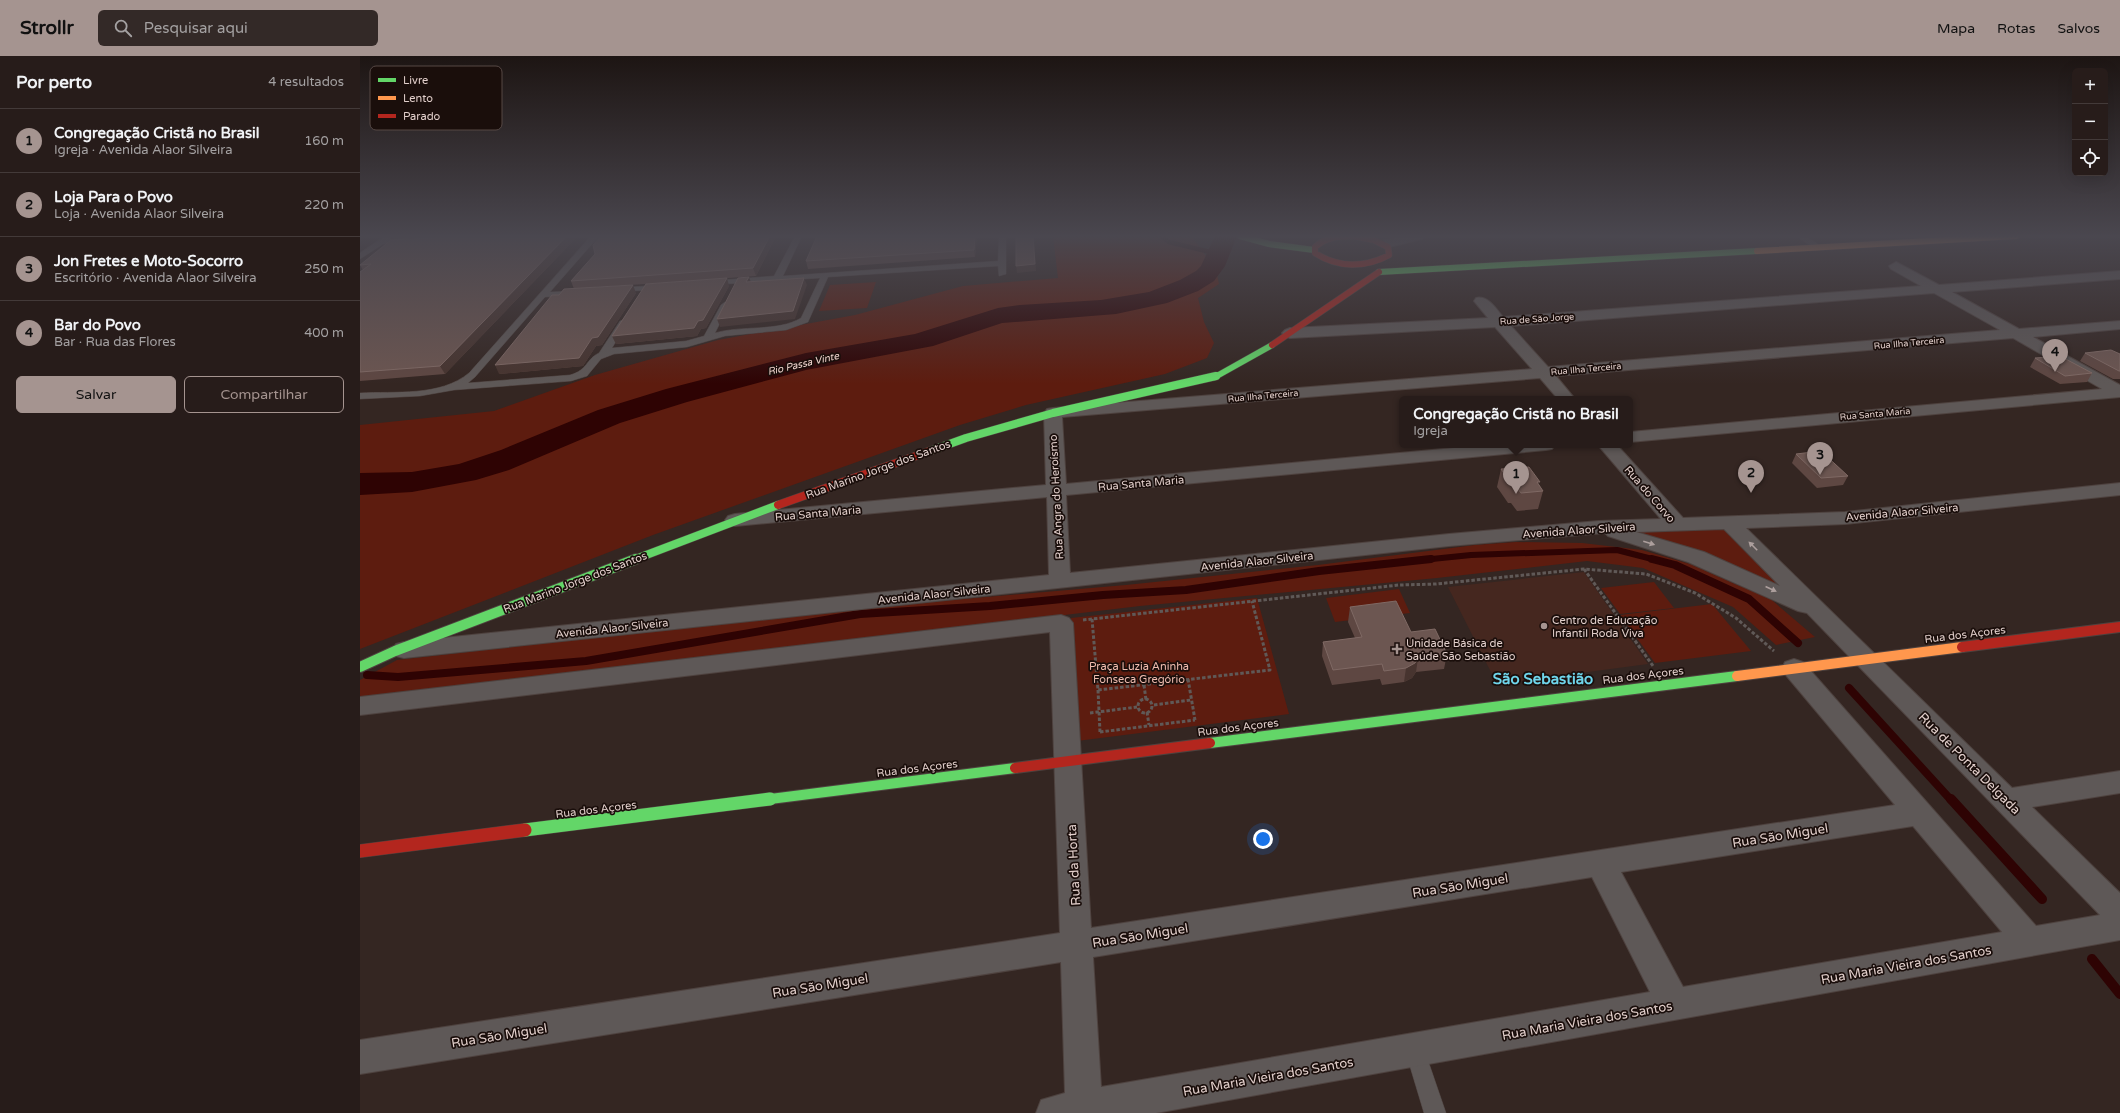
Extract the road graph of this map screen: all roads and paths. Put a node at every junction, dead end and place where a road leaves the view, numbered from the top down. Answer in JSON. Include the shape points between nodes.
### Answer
{"nodes":[{"id":1,"x":550,"y":285,"type":"edge"},
{"id":2,"x":710,"y":285,"type":"edge"},
{"id":3,"x":746,"y":285,"type":"edge"},
{"id":4,"x":821,"y":285,"type":"edge"},
{"id":5,"x":1359,"y":285,"type":"edge"},
{"id":6,"x":1931,"y":285,"type":"edge"},
{"id":7,"x":1974,"y":285,"type":"edge"},
{"id":8,"x":668,"y":286,"type":"edge"},
{"id":9,"x":645,"y":288,"type":"junction"},
{"id":10,"x":733,"y":288,"type":"junction"},
{"id":11,"x":1936,"y":288,"type":"junction"},
{"id":12,"x":608,"y":290,"type":"edge"},
{"id":13,"x":586,"y":292,"type":"edge"},
{"id":14,"x":541,"y":295,"type":"junction"},
{"id":15,"x":637,"y":301,"type":"edge"},
{"id":16,"x":1481,"y":301,"type":"dead end"},
{"id":17,"x":628,"y":314,"type":"edge"},
{"id":18,"x":1499,"y":322,"type":"junction"},
{"id":19,"x":2120,"y":325,"type":"edge"},
{"id":20,"x":1290,"y":333,"type":"junction"},
{"id":21,"x":2017,"y":334,"type":"junction"},
{"id":22,"x":708,"y":337,"type":"junction"},
{"id":23,"x":604,"y":353,"type":"junction"},
{"id":24,"x":1544,"y":373,"type":"junction"},
{"id":25,"x":453,"y":387,"type":"junction"},
{"id":26,"x":2120,"y":392,"type":"edge"},
{"id":27,"x":360,"y":396,"type":"edge"},
{"id":28,"x":1564,"y":396,"type":"edge"},
{"id":29,"x":1053,"y":413,"type":"junction"},
{"id":30,"x":1633,"y":437,"type":"edge"},
{"id":31,"x":1513,"y":448,"type":"edge"},
{"id":32,"x":1610,"y":448,"type":"edge"},
{"id":33,"x":2120,"y":489,"type":"edge"},
{"id":34,"x":1056,"y":490,"type":"junction"},
{"id":35,"x":735,"y":520,"type":"junction"},
{"id":36,"x":1731,"y":524,"type":"junction"},
{"id":37,"x":1678,"y":525,"type":"junction"},
{"id":38,"x":1599,"y":527,"type":"junction"},
{"id":39,"x":1584,"y":569,"type":"junction"},
{"id":40,"x":1060,"y":581,"type":"junction"},
{"id":41,"x":1252,"y":602,"type":"junction"},
{"id":42,"x":1820,"y":612,"type":"junction"},
{"id":43,"x":1092,"y":620,"type":"junction"},
{"id":44,"x":1061,"y":623,"type":"junction"},
{"id":45,"x":2120,"y":627,"type":"edge"},
{"id":46,"x":394,"y":651,"type":"junction"},
{"id":47,"x":1867,"y":659,"type":"junction"},
{"id":48,"x":360,"y":667,"type":"edge"},
{"id":49,"x":1794,"y":668,"type":"junction"},
{"id":50,"x":1188,"y":679,"type":"junction"},
{"id":51,"x":1144,"y":685,"type":"junction"},
{"id":52,"x":1666,"y":685,"type":"junction"},
{"id":53,"x":1098,"y":690,"type":"junction"},
{"id":54,"x":1146,"y":700,"type":"junction"},
{"id":55,"x":1191,"y":700,"type":"junction"},
{"id":56,"x":1154,"y":705,"type":"junction"},
{"id":57,"x":360,"y":706,"type":"edge"},
{"id":58,"x":1137,"y":707,"type":"junction"},
{"id":59,"x":1099,"y":712,"type":"junction"},
{"id":60,"x":1065,"y":716,"type":"junction"},
{"id":61,"x":1195,"y":720,"type":"junction"},
{"id":62,"x":1100,"y":732,"type":"junction"},
{"id":63,"x":1199,"y":744,"type":"junction"},
{"id":64,"x":1102,"y":756,"type":"junction"},
{"id":65,"x":1067,"y":761,"type":"junction"},
{"id":66,"x":2120,"y":782,"type":"edge"},
{"id":67,"x":2007,"y":800,"type":"junction"},
{"id":68,"x":1919,"y":813,"type":"junction"},
{"id":69,"x":360,"y":851,"type":"edge"},
{"id":70,"x":1600,"y":863,"type":"junction"},
{"id":71,"x":2120,"y":914,"type":"edge"},
{"id":72,"x":2120,"y":926,"type":"edge"},
{"id":73,"x":2030,"y":942,"type":"junction"},
{"id":74,"x":1077,"y":945,"type":"junction"},
{"id":75,"x":1674,"y":1004,"type":"junction"},
{"id":76,"x":1415,"y":1050,"type":"junction"},
{"id":77,"x":360,"y":1057,"type":"edge"},
{"id":78,"x":1069,"y":1110,"type":"edge"},
{"id":79,"x":1435,"y":1113,"type":"edge"}],
"edges":[{"from":1,"to":14,"type":"lane"},
{"from":2,"to":10,"type":"lane"},
{"from":3,"to":10,"type":"lane"},
{"from":4,"to":22,"type":"lane","via":[[805,320],[800,323]]},
{"from":5,"to":20,"type":"street","name":"Rua Marino Jorge dos Santos"},
{"from":6,"to":11,"type":"street"},
{"from":7,"to":11,"type":"street","name":"Rua de São Jorge"},
{"from":8,"to":9,"type":"lane"},
{"from":9,"to":12,"type":"lane"},
{"from":9,"to":15,"type":"lane"},
{"from":10,"to":22,"type":"lane"},
{"from":11,"to":18,"type":"street","name":"Rua de São Jorge"},
{"from":11,"to":21,"type":"street"},
{"from":13,"to":14,"type":"lane"},
{"from":14,"to":25,"type":"lane","via":[[472,375]]},
{"from":16,"to":18,"type":"street"},
{"from":17,"to":23,"type":"lane"},
{"from":18,"to":20,"type":"street","name":"Rua de São Jorge"},
{"from":18,"to":24,"type":"street"},
{"from":19,"to":21,"type":"street","name":"Rua Ilha Terceira"},
{"from":20,"to":29,"type":"street","name":"Rua Marino Jorge dos Santos","via":[[1214,377]]},
{"from":21,"to":24,"type":"street","name":"Rua Ilha Terceira"},
{"from":21,"to":26,"type":"street"},
{"from":22,"to":23,"type":"lane","via":[[687,344],[620,349]]},
{"from":23,"to":25,"type":"lane","via":[[587,372],[572,378]]},
{"from":24,"to":28,"type":"street"},
{"from":24,"to":29,"type":"street","name":"Rua Ilha Terceira"},
{"from":25,"to":27,"type":"lane"},
{"from":26,"to":30,"type":"street","name":"Rua Santa Maria"},
{"from":29,"to":34,"type":"street","name":"Rua Angra do Heroísmo"},
{"from":29,"to":35,"type":"street","name":"Rua Marino Jorge dos Santos","via":[[966,438]]},
{"from":31,"to":34,"type":"street","name":"Rua Santa Maria"},
{"from":32,"to":37,"type":"street","name":"Rua do Corvo"},
{"from":33,"to":36,"type":"street","name":"Avenida Alaor Silveira","via":[[1902,514]]},
{"from":34,"to":35,"type":"street","name":"Rua Santa Maria"},
{"from":34,"to":40,"type":"street","name":"Rua Angra do Heroísmo"},
{"from":35,"to":46,"type":"street","name":"Rua Marino Jorge dos Santos"},
{"from":36,"to":37,"type":"street","name":"Avenida Alaor Silveira"},
{"from":42,"to":36,"type":"street","name":"Rua de Ponta Delgada","one_way":true},
{"from":37,"to":38,"type":"street","name":"Avenida Alaor Silveira"},
{"from":38,"to":40,"type":"street","name":"Avenida Alaor Silveira","via":[[1449,540]]},
{"from":38,"to":42,"type":"street","name":"Rua de Ponta Delgada","one_way":true,"via":[[1696,557]]},
{"from":39,"to":41,"type":"path","via":[[1436,584],[1399,585]]},
{"from":39,"to":49,"type":"path","via":[[1646,574],[1695,593],[1736,618]]},
{"from":39,"to":52,"type":"path"},
{"from":40,"to":46,"type":"street","name":"Avenida Alaor Silveira"},
{"from":41,"to":43,"type":"path"},
{"from":41,"to":50,"type":"path","via":[[1270,670]]},
{"from":42,"to":47,"type":"street","name":"Rua de Ponta Delgada"},
{"from":43,"to":44,"type":"path"},
{"from":43,"to":53,"type":"path"},
{"from":44,"to":57,"type":"street"},
{"from":44,"to":60,"type":"street","name":"Rua da Horta"},
{"from":45,"to":47,"type":"street","name":"Rua dos Açores"},
{"from":46,"to":48,"type":"street","name":"Rua Marino Jorge dos Santos"},
{"from":47,"to":49,"type":"street","name":"Rua dos Açores"},
{"from":47,"to":67,"type":"street","name":"Rua de Ponta Delgada"},
{"from":49,"to":52,"type":"street","name":"Rua dos Açores"},
{"from":49,"to":68,"type":"street"},
{"from":50,"to":51,"type":"path"},
{"from":50,"to":55,"type":"path"},
{"from":51,"to":53,"type":"path"},
{"from":51,"to":54,"type":"path"},
{"from":52,"to":63,"type":"street","name":"Rua dos Açores"},
{"from":53,"to":59,"type":"path"},
{"from":54,"to":56,"type":"path"},
{"from":54,"to":58,"type":"path"},
{"from":55,"to":56,"type":"path"},
{"from":55,"to":61,"type":"path"},
{"from":56,"to":58,"type":"path","via":[[1147,712],[1142,712]]},
{"from":58,"to":59,"type":"path"},
{"from":59,"to":60,"type":"path"},
{"from":59,"to":62,"type":"path"},
{"from":60,"to":65,"type":"street","name":"Rua da Horta"},
{"from":61,"to":62,"type":"path"},
{"from":61,"to":63,"type":"path"},
{"from":62,"to":64,"type":"path"},
{"from":63,"to":64,"type":"street","name":"Rua dos Açores"},
{"from":64,"to":65,"type":"street","name":"Rua dos Açores"},
{"from":65,"to":69,"type":"street","name":"Rua dos Açores"},
{"from":65,"to":74,"type":"street","name":"Rua da Horta"},
{"from":66,"to":67,"type":"street"},
{"from":67,"to":71,"type":"street","name":"Rua de Ponta Delgada"},
{"from":68,"to":70,"type":"street","name":"Rua São Miguel"},
{"from":68,"to":73,"type":"street"},
{"from":70,"to":74,"type":"street","name":"Rua São Miguel"},
{"from":70,"to":75,"type":"street"},
{"from":72,"to":73,"type":"street","name":"Rua Maria Vieira dos Santos"},
{"from":73,"to":75,"type":"street","name":"Rua Maria Vieira dos Santos"},
{"from":74,"to":77,"type":"street","name":"Rua São Miguel"},
{"from":74,"to":78,"type":"street","name":"Rua da Horta"},
{"from":75,"to":76,"type":"street","name":"Rua Maria Vieira dos Santos"},
{"from":76,"to":78,"type":"street","name":"Rua Maria Vieira dos Santos"},
{"from":76,"to":79,"type":"lane"}]}
